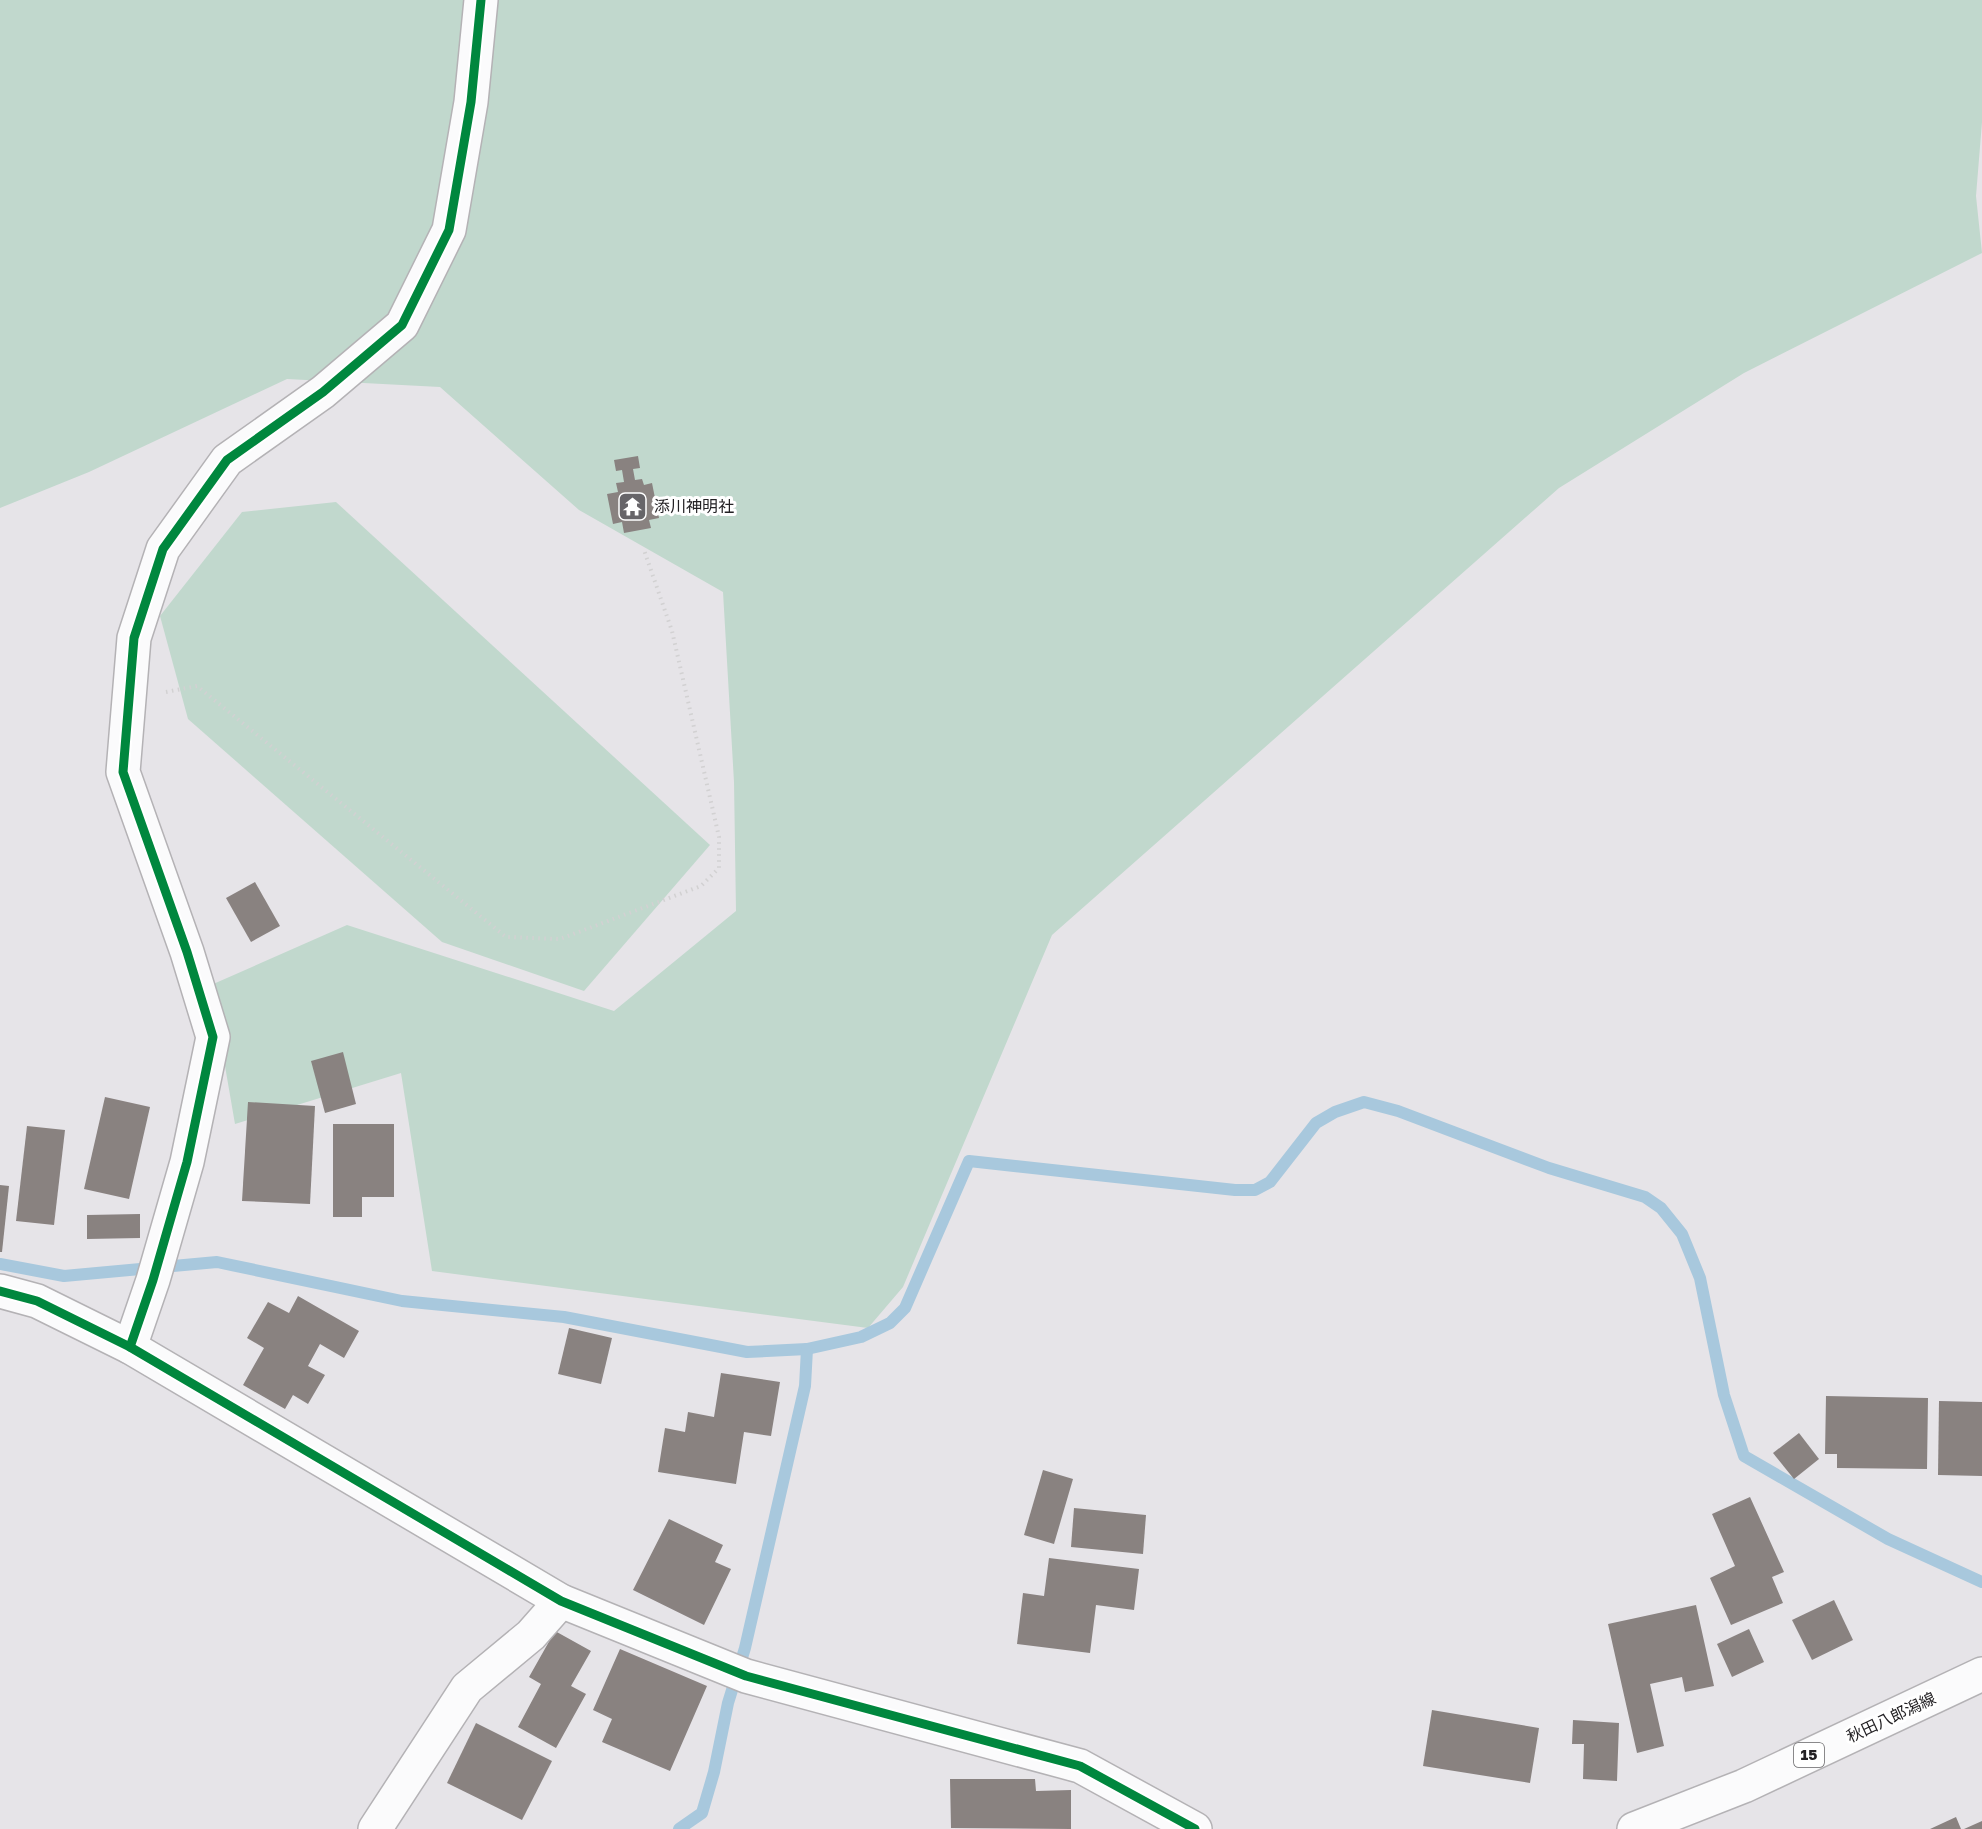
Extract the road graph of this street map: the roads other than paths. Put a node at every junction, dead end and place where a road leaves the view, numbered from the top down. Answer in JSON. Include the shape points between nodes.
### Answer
{"nodes":[{"id":1,"x":481,"y":0,"type":"edge"},
{"id":2,"x":0,"y":1291,"type":"edge"},
{"id":3,"x":130,"y":1347,"type":"junction"},
{"id":4,"x":561,"y":1601,"type":"junction"},
{"id":5,"x":1982,"y":1674,"type":"edge"},
{"id":6,"x":375,"y":1829,"type":"edge"},
{"id":7,"x":1195,"y":1829,"type":"edge"},
{"id":8,"x":1634,"y":1829,"type":"edge"}],
"edges":[{"from":1,"to":3,"type":"street","via":[[471,102],[449,230],[402,325],[323,392],[227,460],[163,549],[135,638],[123,772],[213,1037],[187,1162]]},
{"from":2,"to":3,"type":"street","via":[[37,1301]]},
{"from":3,"to":4,"type":"street"},
{"from":4,"to":6,"type":"street","via":[[531,1635],[467,1688]]},
{"from":4,"to":7,"type":"street","via":[[736,1672],[1080,1766]]},
{"from":5,"to":8,"type":"street","name":"秋田八郎潟線","number":"15","via":[[1744,1785]]}]}
